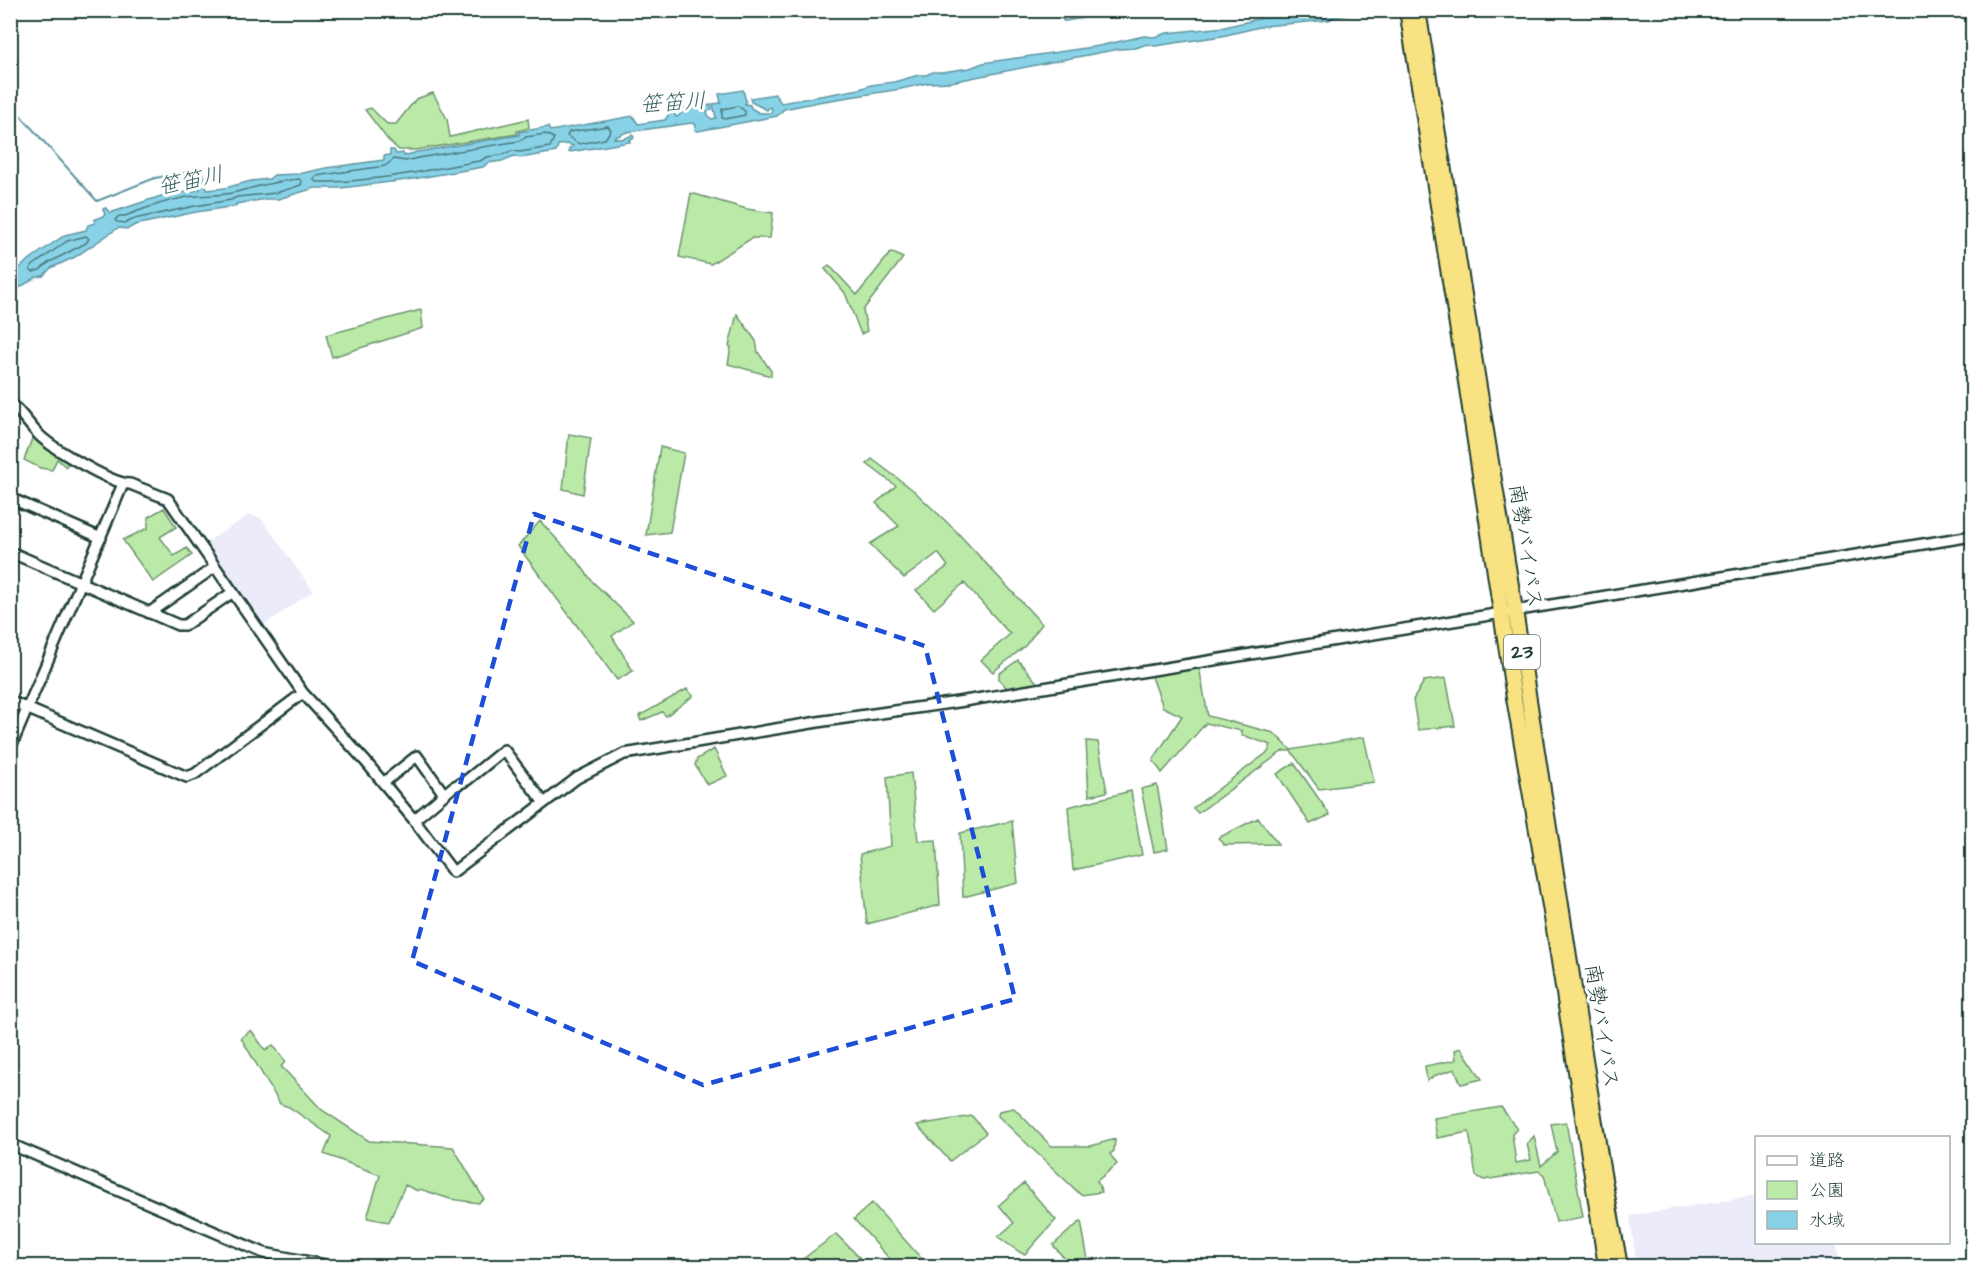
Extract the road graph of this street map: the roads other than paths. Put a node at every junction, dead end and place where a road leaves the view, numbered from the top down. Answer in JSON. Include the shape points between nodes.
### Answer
{"nodes":[{"id":1,"x":1407,"y":10,"type":"edge"},
{"id":2,"x":1418,"y":10,"type":"edge"},
{"id":3,"x":1417,"y":39,"type":"junction"},
{"id":4,"x":10,"y":403,"type":"edge"},
{"id":5,"x":123,"y":484,"type":"junction"},
{"id":6,"x":10,"y":498,"type":"edge"},
{"id":7,"x":1972,"y":536,"type":"edge"},
{"id":8,"x":101,"y":537,"type":"junction"},
{"id":9,"x":10,"y":552,"type":"edge"},
{"id":10,"x":215,"y":567,"type":"junction"},
{"id":11,"x":82,"y":584,"type":"junction"},
{"id":12,"x":233,"y":592,"type":"junction"},
{"id":13,"x":1508,"y":611,"type":"junction"},
{"id":14,"x":149,"y":613,"type":"junction"},
{"id":15,"x":303,"y":693,"type":"junction"},
{"id":16,"x":10,"y":701,"type":"edge"},
{"id":17,"x":28,"y":709,"type":"junction"},
{"id":18,"x":10,"y":749,"type":"edge"},
{"id":19,"x":384,"y":783,"type":"junction"},
{"id":20,"x":444,"y":794,"type":"junction"},
{"id":21,"x":544,"y":803,"type":"junction"},
{"id":22,"x":414,"y":820,"type":"junction"},
{"id":23,"x":10,"y":1144,"type":"edge"},
{"id":24,"x":331,"y":1266,"type":"edge"},
{"id":25,"x":1606,"y":1266,"type":"edge"},
{"id":26,"x":1620,"y":1266,"type":"edge"}],
"edges":[{"from":1,"to":3,"type":"highway","name":"南勢バイパス","number":"23"},
{"from":2,"to":3,"type":"highway","name":"南勢バイパス","number":"23"},
{"from":3,"to":13,"type":"highway","name":"南勢バイパス","number":"23"},
{"from":4,"to":5,"type":"street","via":[[40,436],[92,470]]},
{"from":5,"to":8,"type":"street"},
{"from":5,"to":10,"type":"street","via":[[168,499]]},
{"from":6,"to":8,"type":"street"},
{"from":7,"to":13,"type":"street"},
{"from":8,"to":11,"type":"street"},
{"from":9,"to":11,"type":"street"},
{"from":10,"to":12,"type":"street"},
{"from":10,"to":14,"type":"street"},
{"from":11,"to":14,"type":"street"},
{"from":11,"to":17,"type":"street"},
{"from":12,"to":14,"type":"street","via":[[185,624],[178,625]]},
{"from":12,"to":15,"type":"street"},
{"from":13,"to":21,"type":"street","via":[[624,754],[577,778]]},
{"from":13,"to":25,"type":"highway","name":"南勢バイパス","number":"23","via":[[1514,698]]},
{"from":13,"to":26,"type":"highway","name":"南勢バイパス","number":"23"},
{"from":15,"to":17,"type":"street","via":[[188,777]]},
{"from":15,"to":19,"type":"street"},
{"from":16,"to":17,"type":"street"},
{"from":17,"to":18,"type":"street"},
{"from":19,"to":20,"type":"street","via":[[417,756]]},
{"from":19,"to":22,"type":"street"},
{"from":20,"to":21,"type":"street","via":[[504,750]]},
{"from":20,"to":22,"type":"street"},
{"from":21,"to":22,"type":"street","via":[[453,872]]},
{"from":23,"to":24,"type":"street","via":[[264,1253]]}]}
